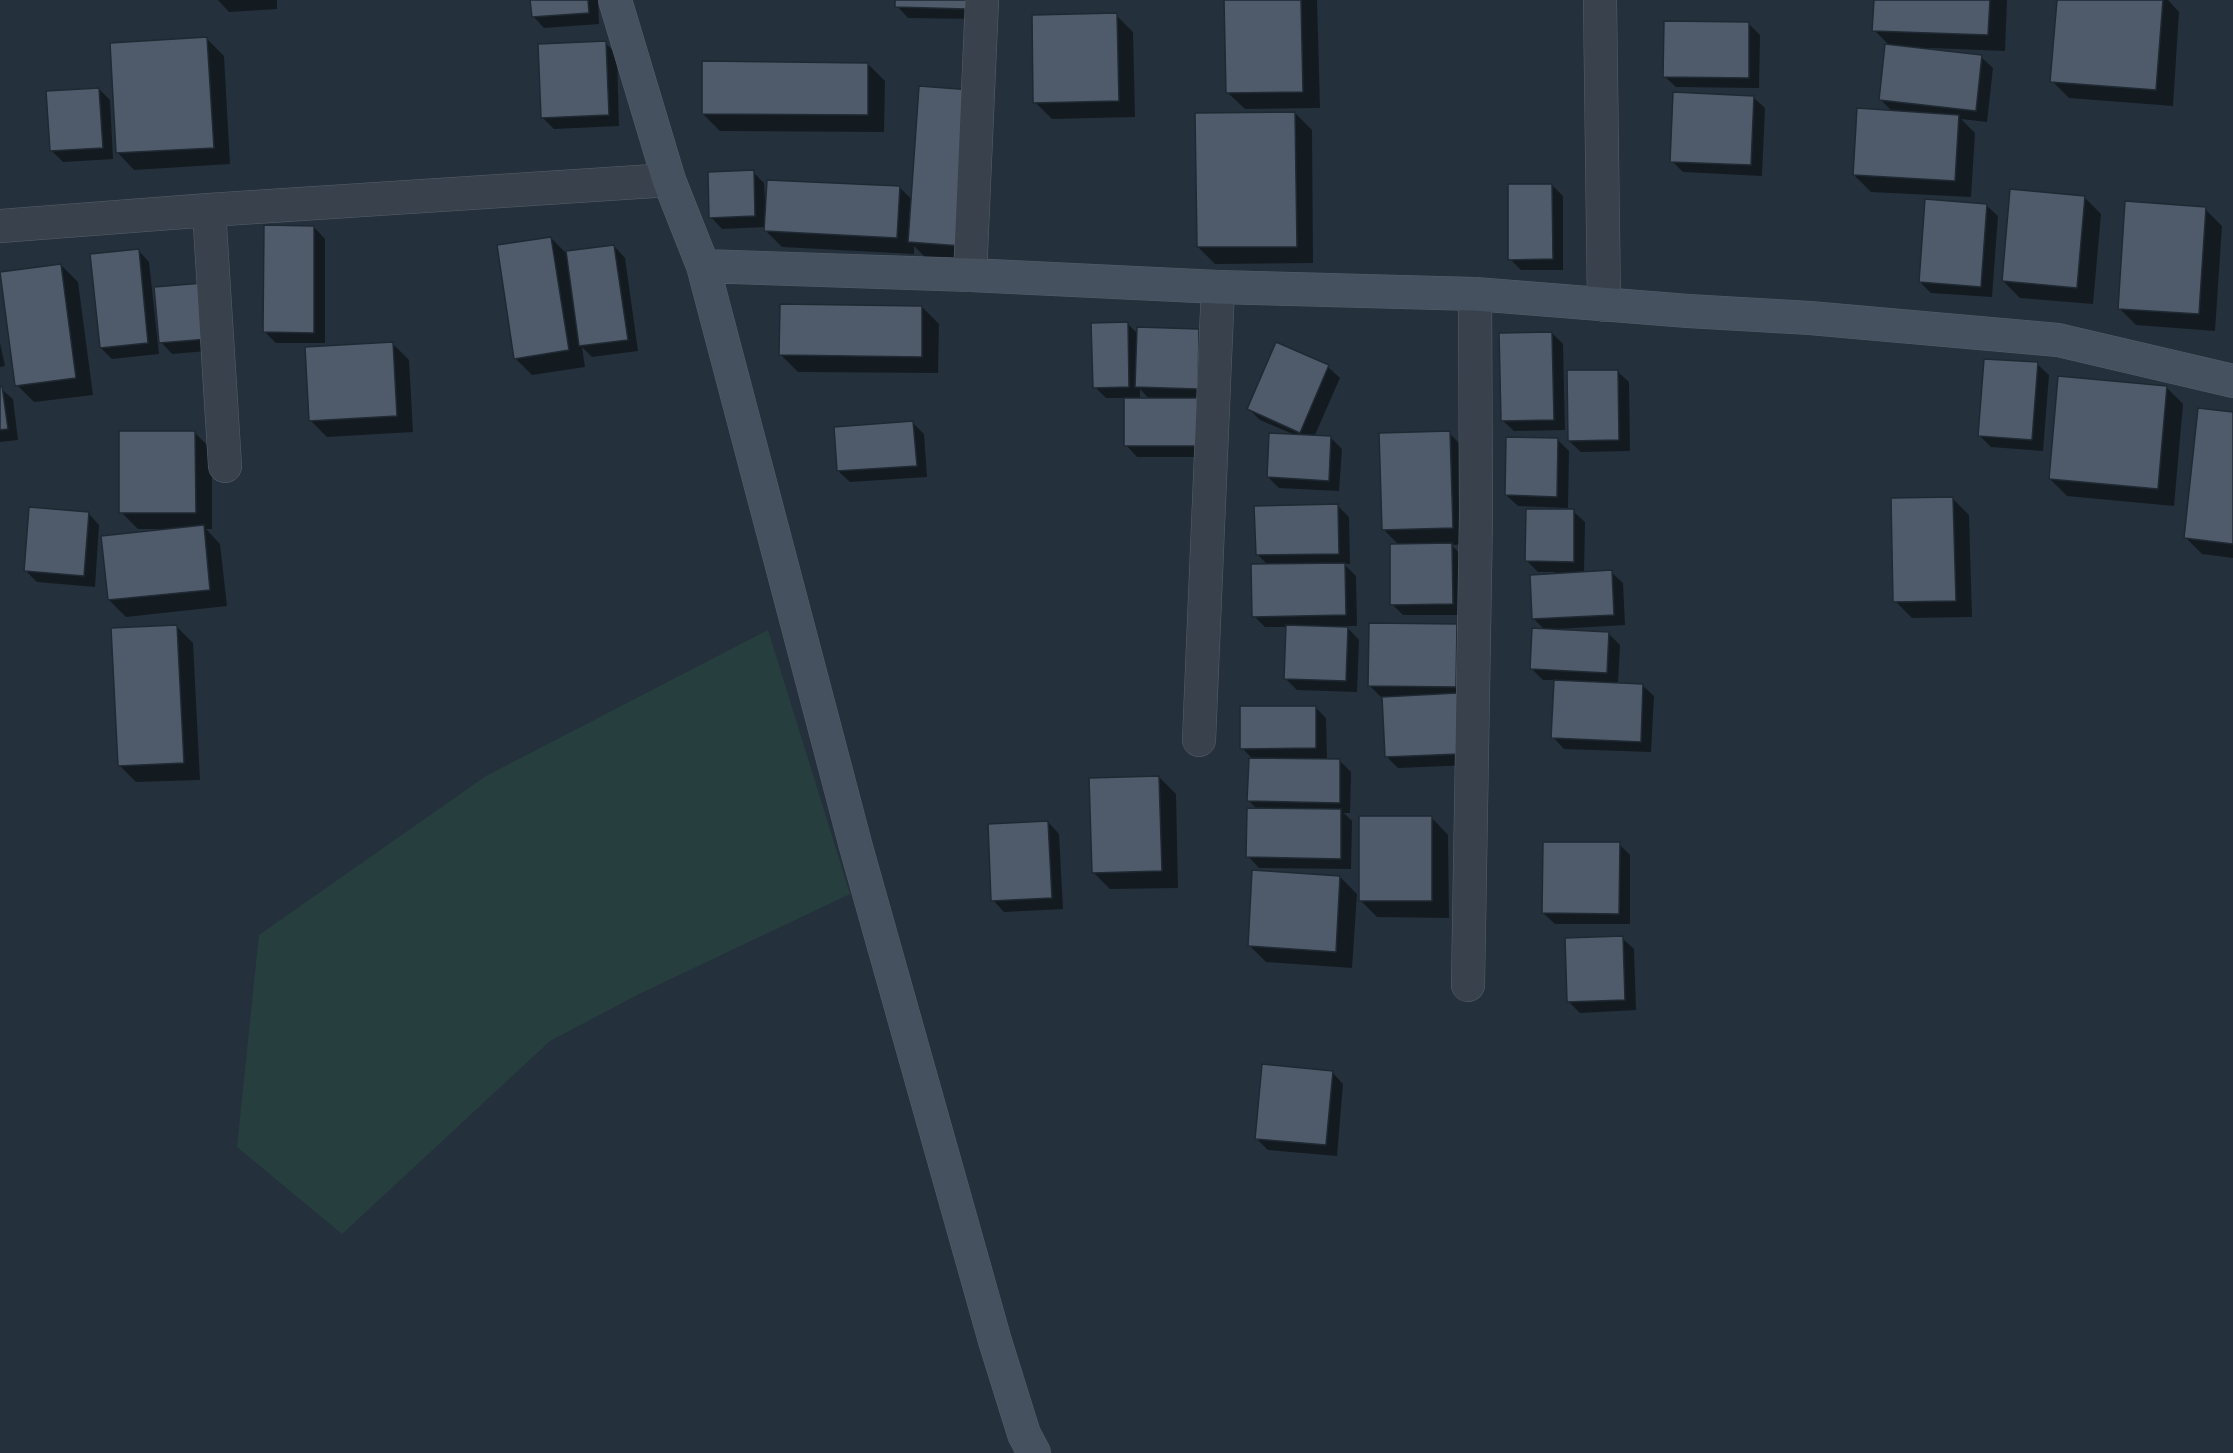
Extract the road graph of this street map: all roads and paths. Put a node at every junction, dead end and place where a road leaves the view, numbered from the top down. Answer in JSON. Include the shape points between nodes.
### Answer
{"nodes":[{"id":1,"x":615,"y":0,"type":"edge"},
{"id":2,"x":982,"y":0,"type":"edge"},
{"id":3,"x":1600,"y":0,"type":"edge"},
{"id":4,"x":669,"y":180,"type":"junction"},
{"id":5,"x":209,"y":210,"type":"junction"},
{"id":6,"x":0,"y":226,"type":"edge"},
{"id":7,"x":703,"y":266,"type":"junction"},
{"id":8,"x":970,"y":275,"type":"junction"},
{"id":9,"x":1218,"y":288,"type":"junction"},
{"id":10,"x":1475,"y":294,"type":"junction"},
{"id":11,"x":1604,"y":305,"type":"junction"},
{"id":12,"x":2233,"y":381,"type":"edge"},
{"id":13,"x":225,"y":466,"type":"dead end"},
{"id":14,"x":1199,"y":740,"type":"dead end"},
{"id":15,"x":1468,"y":985,"type":"dead end"},
{"id":16,"x":1034,"y":1453,"type":"edge"}],
"edges":[{"from":1,"to":4,"type":"street"},
{"from":2,"to":8,"type":"street"},
{"from":3,"to":11,"type":"street"},
{"from":4,"to":5,"type":"street"},
{"from":4,"to":7,"type":"street"},
{"from":5,"to":6,"type":"street"},
{"from":5,"to":13,"type":"street"},
{"from":7,"to":8,"type":"street"},
{"from":7,"to":16,"type":"street","via":[[859,859],[995,1341],[1024,1434]]},
{"from":8,"to":9,"type":"street"},
{"from":9,"to":10,"type":"street"},
{"from":9,"to":14,"type":"street"},
{"from":10,"to":11,"type":"street"},
{"from":10,"to":15,"type":"street","via":[[1476,514]]},
{"from":11,"to":12,"type":"street","via":[[2058,340]]}]}
